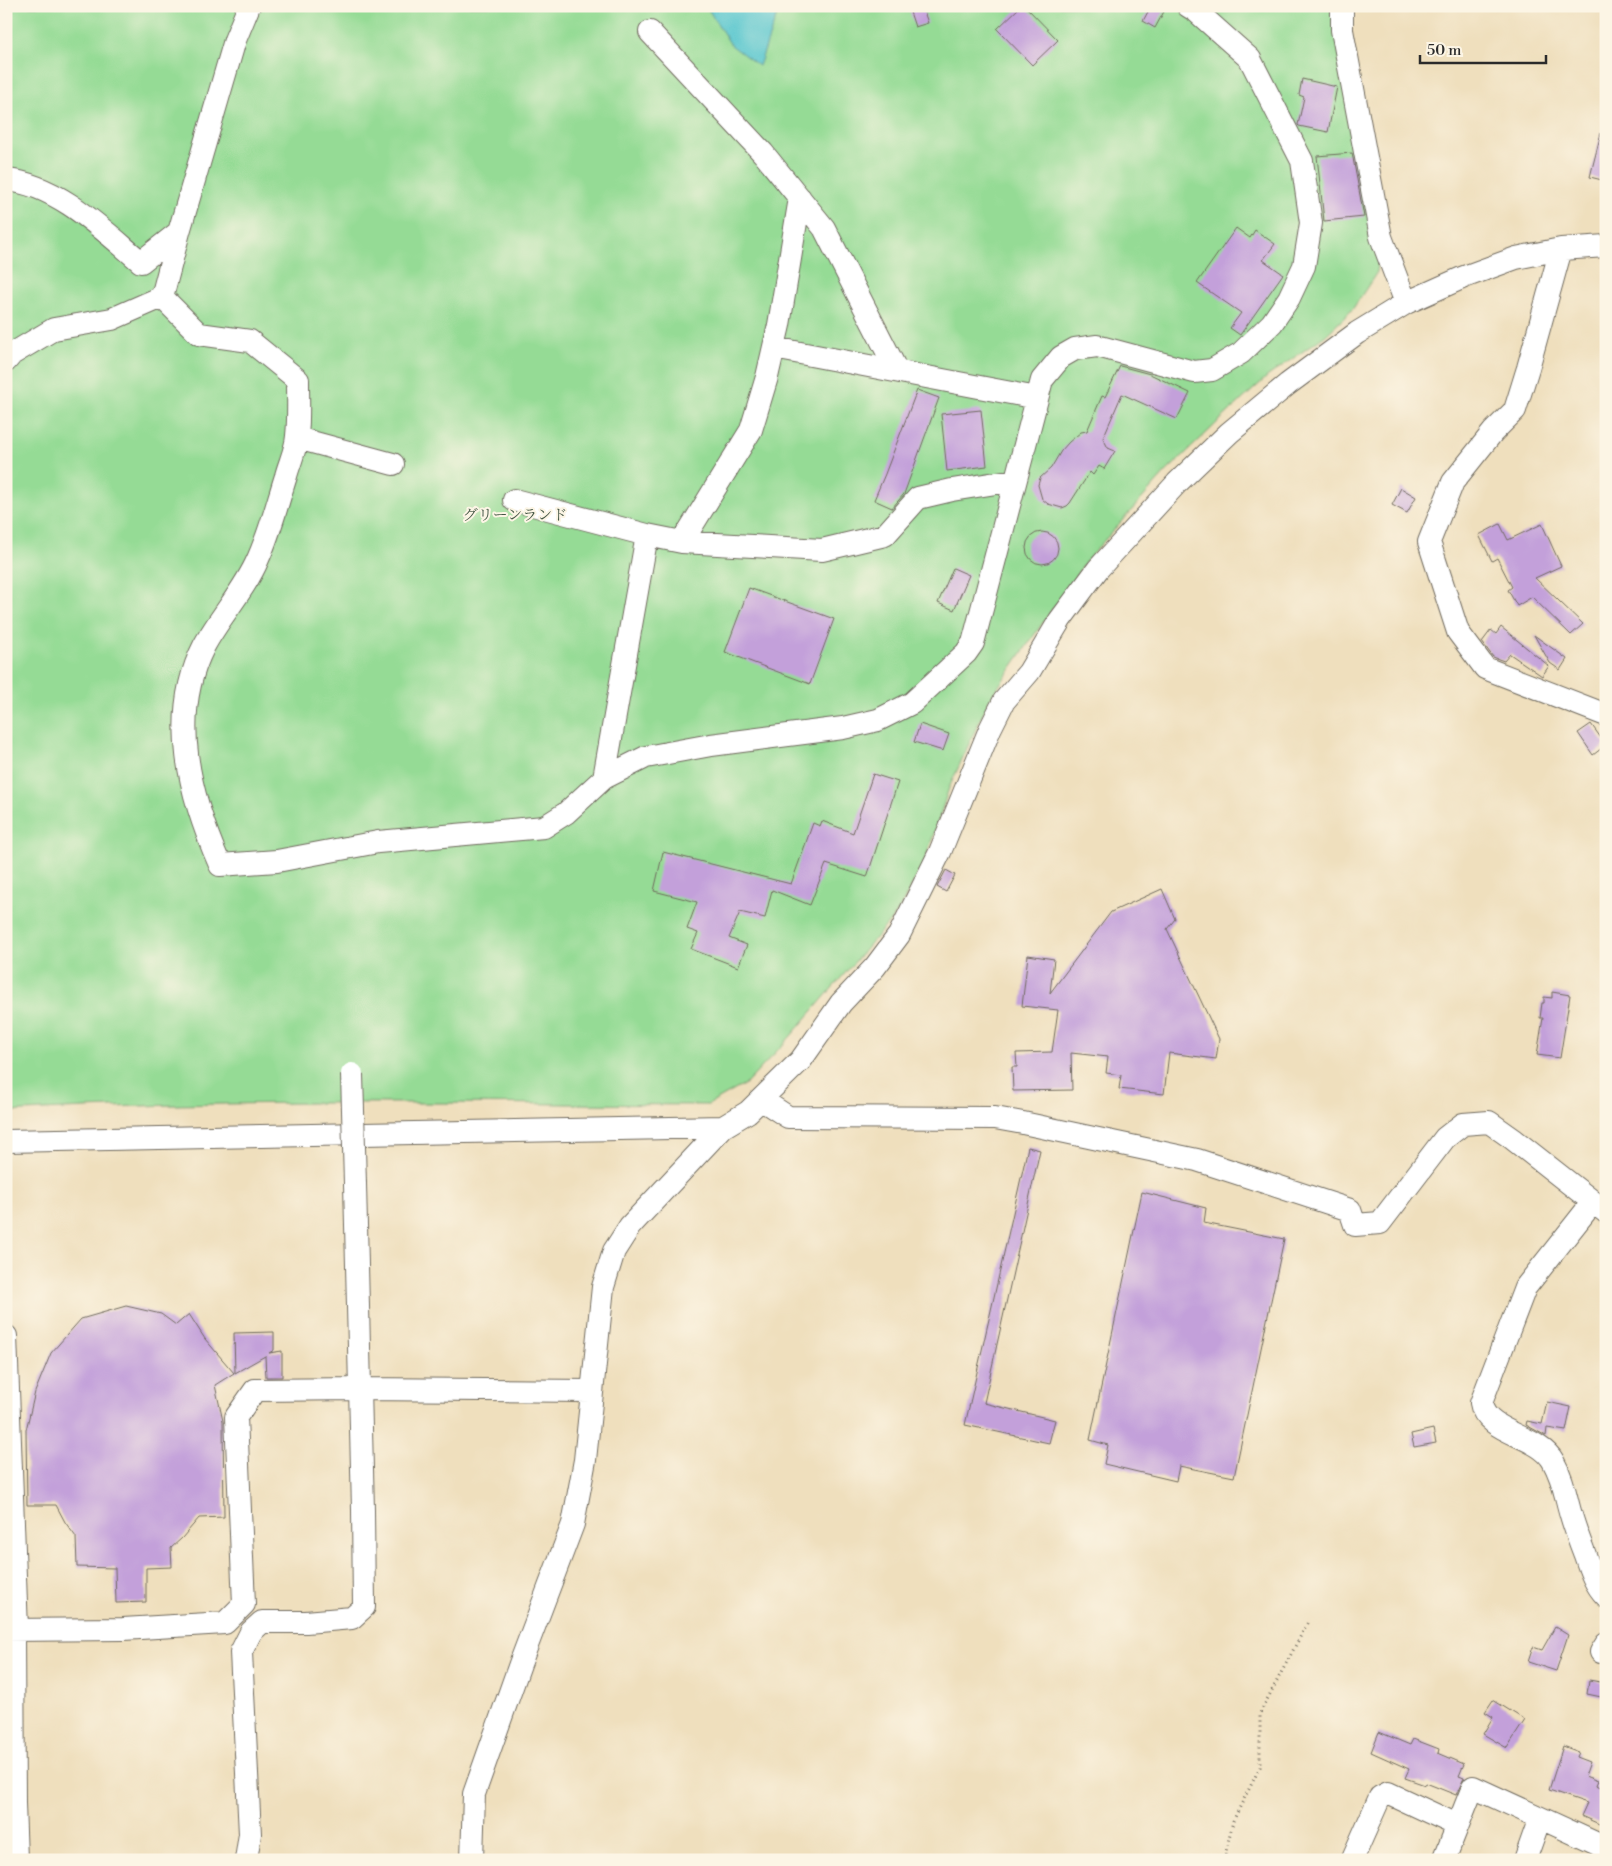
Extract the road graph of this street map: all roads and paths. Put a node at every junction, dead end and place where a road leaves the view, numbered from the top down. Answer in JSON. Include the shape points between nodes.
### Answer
{"nodes":[{"id":1,"x":249,"y":6,"type":"edge"},
{"id":2,"x":1188,"y":6,"type":"edge"},
{"id":3,"x":1342,"y":6,"type":"edge"},
{"id":4,"x":650,"y":32,"type":"dead end"},
{"id":5,"x":6,"y":180,"type":"edge"},
{"id":6,"x":800,"y":198,"type":"junction"},
{"id":7,"x":179,"y":232,"type":"junction"},
{"id":8,"x":1606,"y":246,"type":"edge"},
{"id":9,"x":1561,"y":249,"type":"junction"},
{"id":10,"x":162,"y":297,"type":"junction"},
{"id":11,"x":1406,"y":303,"type":"junction"},
{"id":12,"x":774,"y":348,"type":"junction"},
{"id":13,"x":6,"y":361,"type":"edge"},
{"id":14,"x":896,"y":371,"type":"junction"},
{"id":15,"x":1037,"y":398,"type":"junction"},
{"id":16,"x":297,"y":438,"type":"junction"},
{"id":17,"x":393,"y":464,"type":"dead end"},
{"id":18,"x":1015,"y":480,"type":"junction"},
{"id":19,"x":514,"y":500,"type":"dead end"},
{"id":20,"x":648,"y":535,"type":"junction"},
{"id":21,"x":682,"y":542,"type":"junction"},
{"id":22,"x":1606,"y":715,"type":"edge"},
{"id":23,"x":604,"y":778,"type":"junction"},
{"id":24,"x":352,"y":1074,"type":"dead end"},
{"id":25,"x":762,"y":1100,"type":"junction"},
{"id":26,"x":723,"y":1128,"type":"junction"},
{"id":27,"x":6,"y":1141,"type":"edge"},
{"id":28,"x":1600,"y":1207,"type":"edge"},
{"id":29,"x":6,"y":1336,"type":"edge"},
{"id":30,"x":360,"y":1389,"type":"junction"},
{"id":31,"x":591,"y":1391,"type":"junction"},
{"id":32,"x":1606,"y":1596,"type":"edge"},
{"id":33,"x":1310,"y":1620,"type":"dead end"},
{"id":34,"x":12,"y":1630,"type":"edge"},
{"id":35,"x":1540,"y":1818,"type":"junction"},
{"id":36,"x":1457,"y":1825,"type":"junction"},
{"id":37,"x":1606,"y":1848,"type":"edge"},
{"id":38,"x":16,"y":1860,"type":"edge"},
{"id":39,"x":246,"y":1860,"type":"edge"},
{"id":40,"x":472,"y":1860,"type":"edge"},
{"id":41,"x":1224,"y":1860,"type":"edge"},
{"id":42,"x":1352,"y":1860,"type":"edge"},
{"id":43,"x":1444,"y":1860,"type":"edge"},
{"id":44,"x":1525,"y":1860,"type":"edge"}],
"edges":[{"from":1,"to":7,"type":"street","via":[[235,40]]},
{"from":2,"to":15,"type":"street","via":[[1250,59],[1302,161],[1311,223],[1304,266],[1272,323],[1241,353],[1212,370],[1194,372],[1097,346],[1075,348],[1061,357],[1042,380]]},
{"from":3,"to":11,"type":"street","via":[[1342,30],[1381,237]]},
{"from":4,"to":6,"type":"street","via":[[763,153]]},
{"from":5,"to":7,"type":"street","via":[[22,181],[51,193],[141,262]]},
{"from":6,"to":12,"type":"street"},
{"from":6,"to":14,"type":"street","via":[[824,228]]},
{"from":7,"to":10,"type":"street"},
{"from":8,"to":9,"type":"street"},
{"from":9,"to":11,"type":"street","via":[[1516,258]]},
{"from":9,"to":22,"type":"street","via":[[1514,410],[1453,482],[1429,542],[1458,632],[1485,668]]},
{"from":10,"to":13,"type":"street","via":[[112,319],[54,329]]},
{"from":10,"to":16,"type":"street","via":[[200,334],[250,341],[298,380]]},
{"from":11,"to":25,"type":"street","via":[[1357,332],[1229,433],[1098,568],[1060,620],[1029,672],[1004,701],[940,852],[899,936],[841,1003],[801,1060]]},
{"from":12,"to":14,"type":"street"},
{"from":12,"to":21,"type":"street","via":[[750,430]]},
{"from":14,"to":15,"type":"street"},
{"from":15,"to":18,"type":"street"},
{"from":16,"to":17,"type":"street"},
{"from":16,"to":23,"type":"street","via":[[258,560],[204,646],[188,694],[185,736],[191,780],[204,828],[220,865],[277,861],[378,842],[544,827],[566,813]]},
{"from":18,"to":21,"type":"street","via":[[918,498],[885,535],[822,550]]},
{"from":18,"to":23,"type":"street","via":[[973,643],[966,654],[912,703],[878,720],[842,728],[710,745],[646,757]]},
{"from":19,"to":20,"type":"street"},
{"from":20,"to":21,"type":"street"},
{"from":20,"to":23,"type":"street"},
{"from":24,"to":30,"type":"street","bridge":true},
{"from":25,"to":26,"type":"street"},
{"from":25,"to":28,"type":"street","via":[[788,1117],[995,1118],[1023,1123],[1197,1160],[1350,1210],[1355,1225],[1380,1223],[1445,1138],[1463,1124],[1489,1122]]},
{"from":26,"to":27,"type":"street"},
{"from":26,"to":31,"type":"street","via":[[630,1226],[614,1252],[603,1287]]},
{"from":28,"to":32,"type":"street","via":[[1525,1288],[1481,1403],[1482,1412],[1498,1425],[1533,1443],[1552,1459],[1562,1477],[1590,1571]]},
{"from":29,"to":34,"type":"street"},
{"from":30,"to":31,"type":"street"},
{"from":30,"to":34,"type":"street","via":[[255,1390],[236,1417],[244,1604],[225,1623],[123,1629]]},
{"from":30,"to":39,"type":"street","via":[[364,1607],[352,1618],[262,1622],[251,1632],[241,1652],[250,1834]]},
{"from":31,"to":40,"type":"street","via":[[585,1460],[573,1524],[474,1794]]},
{"from":33,"to":41,"type":"path","via":[[1260,1713],[1260,1767],[1233,1822]]},
{"from":34,"to":38,"type":"street"},
{"from":35,"to":36,"type":"street","via":[[1473,1787]]},
{"from":35,"to":37,"type":"street"},
{"from":35,"to":44,"type":"street"},
{"from":36,"to":42,"type":"street","via":[[1388,1794],[1380,1797]]},
{"from":36,"to":43,"type":"street"}]}
